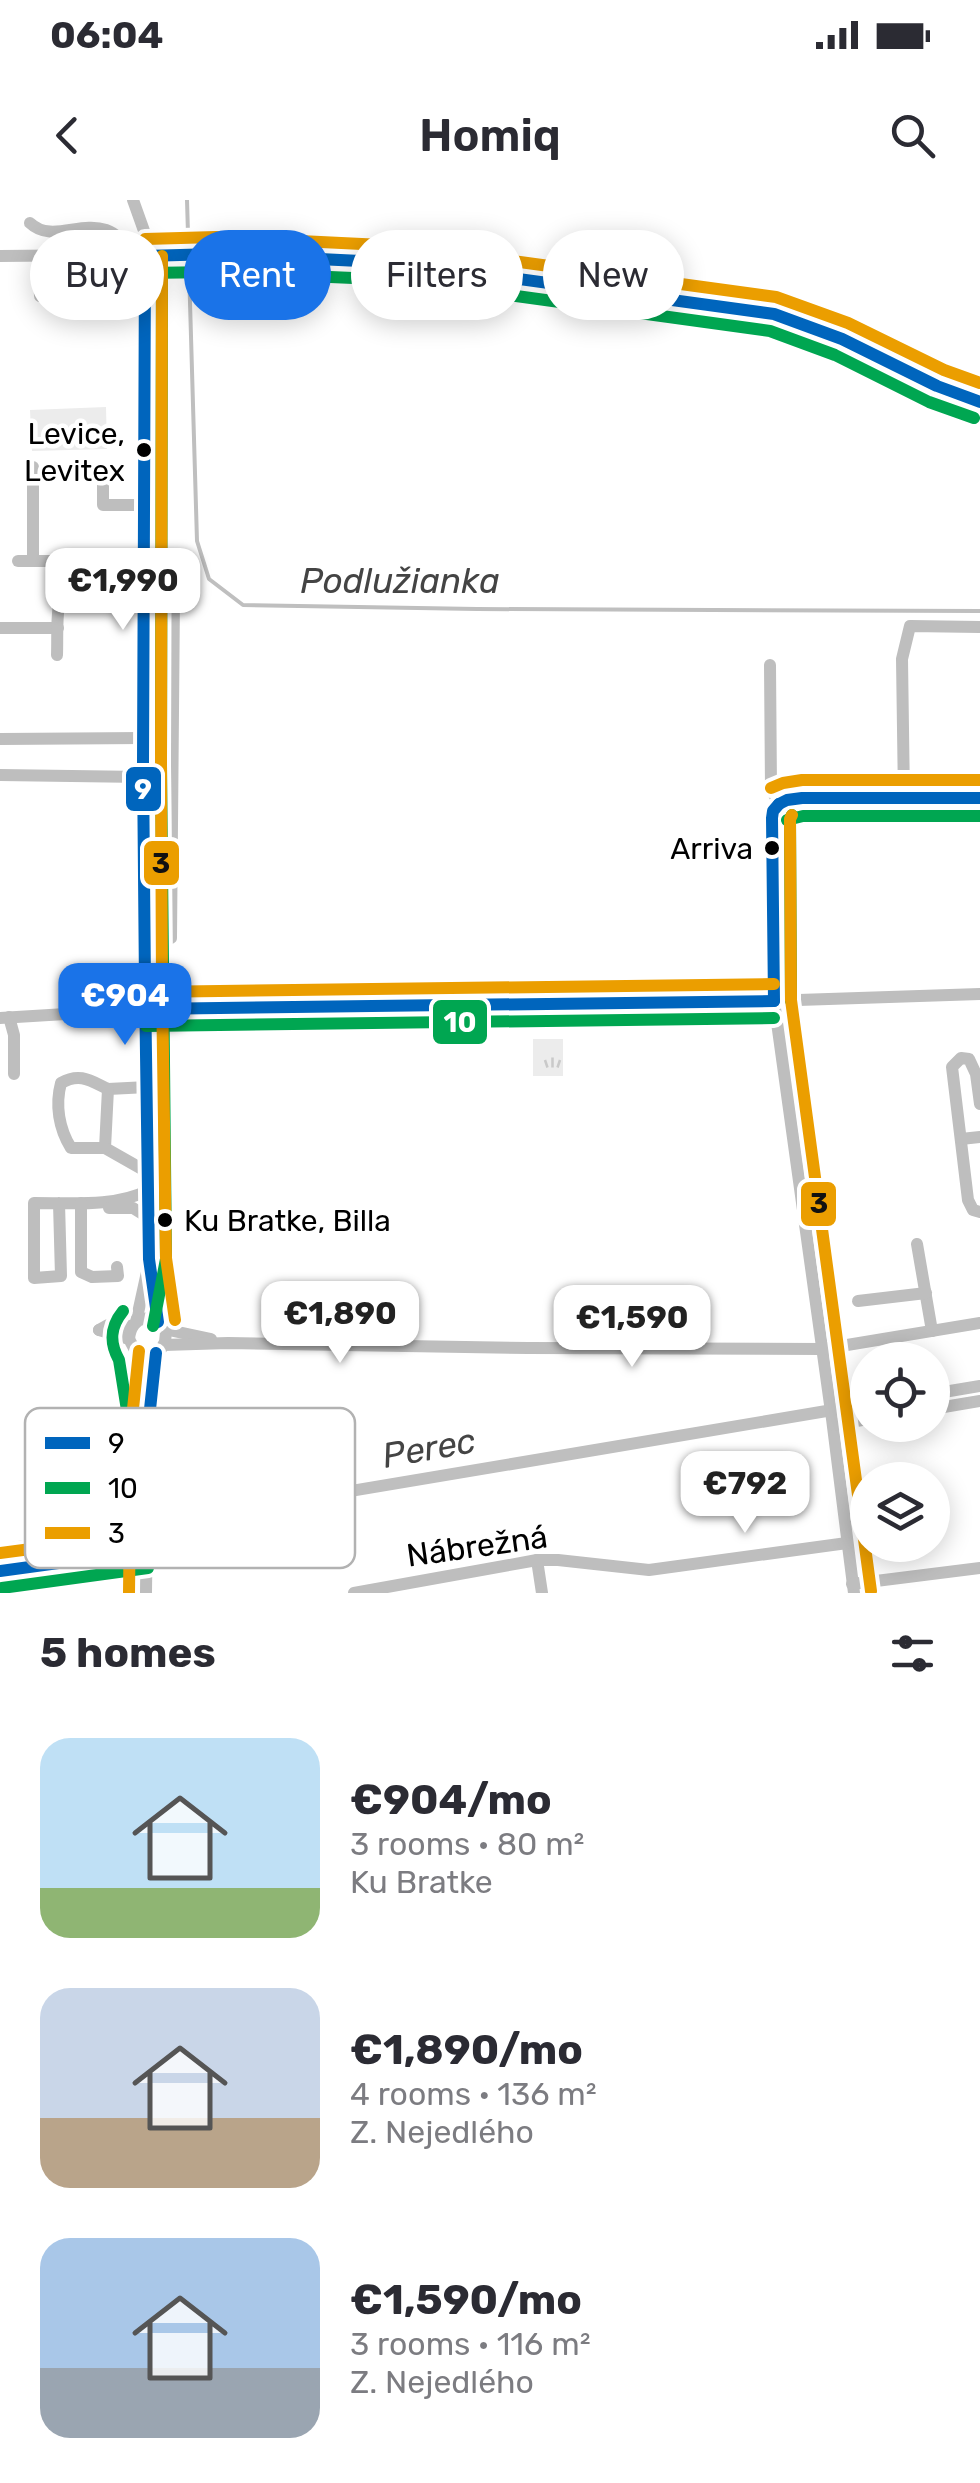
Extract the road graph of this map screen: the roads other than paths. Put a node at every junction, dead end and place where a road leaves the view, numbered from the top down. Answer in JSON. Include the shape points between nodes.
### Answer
{"nodes":[{"id":1,"x":133,"y":200,"type":"edge"},
{"id":2,"x":30,"y":223,"type":"dead end"},
{"id":3,"x":37,"y":230,"type":"edge"},
{"id":4,"x":70,"y":230,"type":"edge"},
{"id":5,"x":107,"y":230,"type":"edge"},
{"id":6,"x":139,"y":230,"type":"edge"},
{"id":7,"x":164,"y":255,"type":"edge"},
{"id":8,"x":0,"y":256,"type":"edge"},
{"id":9,"x":30,"y":257,"type":"edge"},
{"id":10,"x":145,"y":320,"type":"edge"},
{"id":11,"x":144,"y":396,"type":"junction"},
{"id":12,"x":980,"y":402,"type":"edge"},
{"id":13,"x":33,"y":467,"type":"dead end"},
{"id":14,"x":103,"y":484,"type":"dead end"},
{"id":15,"x":144,"y":506,"type":"junction"},
{"id":16,"x":144,"y":568,"type":"junction"},
{"id":17,"x":980,"y":627,"type":"edge"},
{"id":18,"x":0,"y":628,"type":"edge"},
{"id":19,"x":58,"y":628,"type":"junction"},
{"id":20,"x":58,"y":655,"type":"dead end"},
{"id":21,"x":770,"y":664,"type":"dead end"},
{"id":22,"x":144,"y":738,"type":"junction"},
{"id":23,"x":0,"y":739,"type":"edge"},
{"id":24,"x":143,"y":771,"type":"junction"},
{"id":25,"x":0,"y":774,"type":"edge"},
{"id":26,"x":172,"y":786,"type":"junction"},
{"id":27,"x":904,"y":798,"type":"junction"},
{"id":28,"x":980,"y":798,"type":"edge"},
{"id":29,"x":779,"y":804,"type":"junction"},
{"id":30,"x":145,"y":948,"type":"junction"},
{"id":31,"x":980,"y":994,"type":"edge"},
{"id":32,"x":774,"y":1001,"type":"junction"},
{"id":33,"x":146,"y":1009,"type":"junction"},
{"id":34,"x":5,"y":1018,"type":"edge"},
{"id":35,"x":14,"y":1074,"type":"dead end"},
{"id":36,"x":148,"y":1087,"type":"junction"},
{"id":37,"x":108,"y":1088,"type":"junction"},
{"id":38,"x":980,"y":1104,"type":"edge"},
{"id":39,"x":980,"y":1136,"type":"edge"},
{"id":40,"x":960,"y":1139,"type":"junction"},
{"id":41,"x":105,"y":1148,"type":"junction"},
{"id":42,"x":149,"y":1173,"type":"junction"},
{"id":43,"x":149,"y":1190,"type":"junction"},
{"id":44,"x":59,"y":1203,"type":"junction"},
{"id":45,"x":82,"y":1203,"type":"junction"},
{"id":46,"x":980,"y":1212,"type":"edge"},
{"id":47,"x":149,"y":1218,"type":"junction"},
{"id":48,"x":917,"y":1244,"type":"dead end"},
{"id":49,"x":149,"y":1260,"type":"junction"},
{"id":50,"x":117,"y":1267,"type":"dead end"},
{"id":51,"x":926,"y":1293,"type":"junction"},
{"id":52,"x":858,"y":1301,"type":"dead end"},
{"id":53,"x":980,"y":1323,"type":"edge"},
{"id":54,"x":161,"y":1325,"type":"junction"},
{"id":55,"x":932,"y":1331,"type":"junction"},
{"id":56,"x":134,"y":1335,"type":"junction"},
{"id":57,"x":228,"y":1342,"type":"junction"},
{"id":58,"x":160,"y":1349,"type":"junction"},
{"id":59,"x":823,"y":1349,"type":"junction"},
{"id":60,"x":980,"y":1400,"type":"edge"},
{"id":61,"x":950,"y":1405,"type":"edge"},
{"id":62,"x":145,"y":1408,"type":"edge"},
{"id":63,"x":151,"y":1408,"type":"edge"},
{"id":64,"x":850,"y":1421,"type":"edge"},
{"id":65,"x":833,"y":1422,"type":"junction"},
{"id":66,"x":847,"y":1542,"type":"junction"},
{"id":67,"x":537,"y":1560,"type":"junction"},
{"id":68,"x":25,"y":1567,"type":"edge"},
{"id":69,"x":980,"y":1568,"type":"edge"},
{"id":70,"x":0,"y":1570,"type":"edge"},
{"id":71,"x":853,"y":1589,"type":"edge"},
{"id":72,"x":354,"y":1593,"type":"edge"},
{"id":73,"x":542,"y":1593,"type":"edge"}],
"edges":[{"from":1,"to":6,"type":"street"},
{"from":2,"to":3,"type":"street"},
{"from":4,"to":5,"type":"street"},
{"from":7,"to":12,"type":"street","via":[[402,263],[774,314]]},
{"from":8,"to":9,"type":"street"},
{"from":10,"to":11,"type":"street"},
{"from":11,"to":15,"type":"street"},
{"from":11,"to":16,"type":"street","via":[[163,417],[161,570]]},
{"from":13,"to":16,"type":"street","via":[[26,561]]},
{"from":14,"to":15,"type":"street","via":[[103,506]]},
{"from":15,"to":16,"type":"street"},
{"from":16,"to":19,"type":"street","via":[[70,576],[62,586]]},
{"from":16,"to":22,"type":"street"},
{"from":16,"to":26,"type":"street","via":[[174,597]]},
{"from":17,"to":27,"type":"street","via":[[910,626],[902,659]]},
{"from":18,"to":19,"type":"street"},
{"from":19,"to":20,"type":"street"},
{"from":21,"to":29,"type":"street","via":[[771,789]]},
{"from":22,"to":23,"type":"street"},
{"from":22,"to":24,"type":"street"},
{"from":24,"to":25,"type":"street"},
{"from":24,"to":26,"type":"street"},
{"from":24,"to":30,"type":"street"},
{"from":26,"to":30,"type":"street","via":[[170,938]]},
{"from":27,"to":28,"type":"street"},
{"from":27,"to":29,"type":"street"},
{"from":29,"to":32,"type":"street","via":[[772,818]]},
{"from":30,"to":33,"type":"street"},
{"from":31,"to":32,"type":"street"},
{"from":32,"to":33,"type":"street"},
{"from":32,"to":59,"type":"street"},
{"from":33,"to":34,"type":"street"},
{"from":33,"to":36,"type":"street"},
{"from":34,"to":35,"type":"street","via":[[14,1035]]},
{"from":36,"to":37,"type":"street"},
{"from":36,"to":42,"type":"street"},
{"from":37,"to":41,"type":"street"},
{"from":37,"to":41,"type":"street","via":[[69,1078],[57,1097],[71,1148]]},
{"from":38,"to":40,"type":"street","via":[[976,1074],[970,1060],[961,1058],[952,1067]]},
{"from":39,"to":40,"type":"street"},
{"from":40,"to":46,"type":"street","via":[[968,1200]]},
{"from":41,"to":42,"type":"street"},
{"from":42,"to":43,"type":"street"},
{"from":43,"to":45,"type":"street"},
{"from":43,"to":47,"type":"street"},
{"from":44,"to":44,"type":"street","via":[[34,1203],[34,1278],[60,1276]]},
{"from":44,"to":45,"type":"street"},
{"from":45,"to":47,"type":"street","via":[[120,1213],[133,1208]]},
{"from":45,"to":50,"type":"street","via":[[81,1272],[118,1276]]},
{"from":47,"to":49,"type":"street"},
{"from":48,"to":51,"type":"street"},
{"from":49,"to":54,"type":"street"},
{"from":49,"to":56,"type":"street"},
{"from":51,"to":52,"type":"street"},
{"from":51,"to":55,"type":"street"},
{"from":53,"to":55,"type":"street"},
{"from":54,"to":56,"type":"street","via":[[147,1318]]},
{"from":54,"to":57,"type":"street"},
{"from":54,"to":58,"type":"street","via":[[166,1339]]},
{"from":55,"to":59,"type":"street"},
{"from":56,"to":58,"type":"street","via":[[146,1356]]},
{"from":56,"to":62,"type":"street"},
{"from":57,"to":58,"type":"street"},
{"from":57,"to":59,"type":"street"},
{"from":58,"to":63,"type":"street"},
{"from":59,"to":65,"type":"street"},
{"from":60,"to":61,"type":"street"},
{"from":64,"to":65,"type":"street"},
{"from":65,"to":66,"type":"street"},
{"from":66,"to":67,"type":"street","name":"Nábrežná","via":[[649,1570]]},
{"from":66,"to":71,"type":"street"},
{"from":67,"to":72,"type":"street","name":"Nábrežná"},
{"from":67,"to":73,"type":"street"},
{"from":68,"to":70,"type":"street"},
{"from":69,"to":71,"type":"street"}]}
